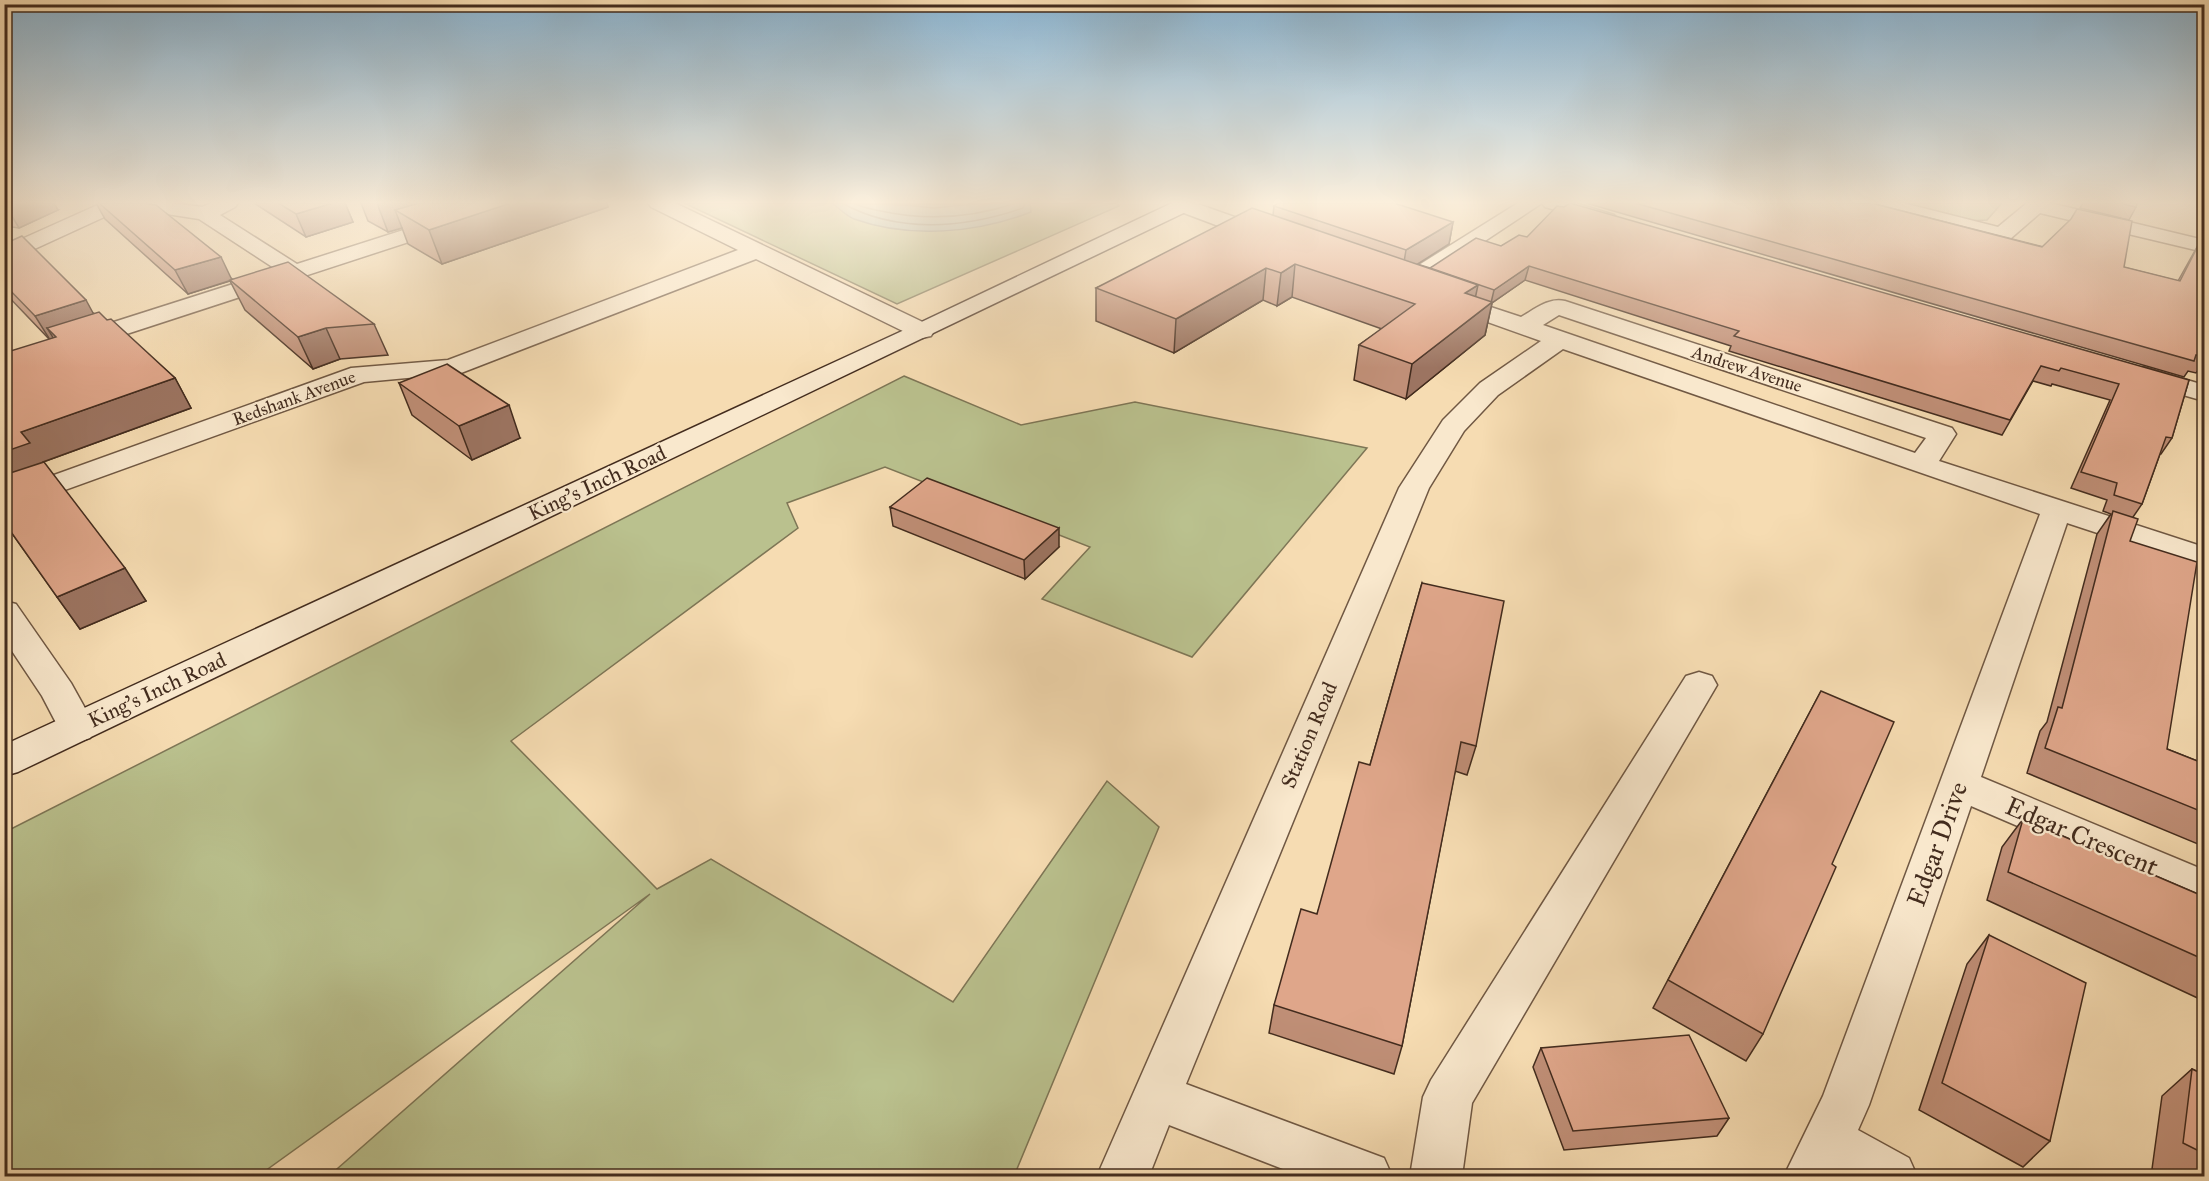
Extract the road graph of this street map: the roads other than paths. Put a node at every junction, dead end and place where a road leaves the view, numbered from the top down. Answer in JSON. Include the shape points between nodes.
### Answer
{"nodes":[{"id":1,"x":271,"y":258,"type":"edge"},
{"id":2,"x":336,"y":258,"type":"edge"},
{"id":3,"x":738,"y":258,"type":"edge"},
{"id":4,"x":771,"y":258,"type":"edge"},
{"id":5,"x":1074,"y":258,"type":"edge"},
{"id":6,"x":1433,"y":258,"type":"edge"},
{"id":7,"x":292,"y":272,"type":"junction"},
{"id":8,"x":1522,"y":327,"type":"junction"},
{"id":9,"x":922,"y":331,"type":"junction"},
{"id":10,"x":1559,"y":340,"type":"junction"},
{"id":11,"x":4,"y":366,"type":"edge"},
{"id":12,"x":2124,"y":370,"type":"edge"},
{"id":13,"x":2205,"y":393,"type":"edge"},
{"id":14,"x":1922,"y":465,"type":"junction"},
{"id":15,"x":4,"y":503,"type":"edge"},
{"id":16,"x":2057,"y":509,"type":"junction"},
{"id":17,"x":2205,"y":558,"type":"edge"},
{"id":18,"x":4,"y":612,"type":"edge"},
{"id":19,"x":1699,"y":685,"type":"dead end"},
{"id":20,"x":77,"y":728,"type":"junction"},
{"id":21,"x":4,"y":762,"type":"edge"},
{"id":22,"x":1959,"y":784,"type":"junction"},
{"id":23,"x":2205,"y":889,"type":"edge"},
{"id":24,"x":1157,"y":1097,"type":"junction"},
{"id":25,"x":1818,"y":1158,"type":"edge"},
{"id":26,"x":1123,"y":1176,"type":"edge"},
{"id":27,"x":1366,"y":1176,"type":"edge"},
{"id":28,"x":1436,"y":1176,"type":"edge"},
{"id":29,"x":1891,"y":1176,"type":"edge"}],
"edges":[{"from":1,"to":7,"type":"street"},
{"from":2,"to":7,"type":"street"},
{"from":3,"to":15,"type":"street","name":"Redshank Avenue","via":[[452,368],[360,374]]},
{"from":4,"to":9,"type":"street"},
{"from":5,"to":9,"type":"street","name":"King's Inch Road"},
{"from":6,"to":8,"type":"street","name":"Andrew Avenue","via":[[1391,281]]},
{"from":7,"to":11,"type":"street"},
{"from":8,"to":10,"type":"street","name":"Andrew Avenue"},
{"from":8,"to":14,"type":"street","name":"Andrew Avenue","via":[[1557,306],[1942,434]]},
{"from":9,"to":20,"type":"street","name":"King's Inch Road"},
{"from":10,"to":14,"type":"street","name":"Andrew Avenue"},
{"from":10,"to":24,"type":"street","name":"Station Road","via":[[1489,389],[1453,426],[1414,488]]},
{"from":12,"to":13,"type":"street"},
{"from":14,"to":16,"type":"street","name":"Andrew Avenue"},
{"from":16,"to":17,"type":"street","name":"Andrew Avenue"},
{"from":16,"to":22,"type":"street","name":"Edgar Drive"},
{"from":18,"to":20,"type":"street","via":[[58,692]]},
{"from":19,"to":28,"type":"street","via":[[1448,1097]]},
{"from":20,"to":21,"type":"street","name":"King's Inch Road"},
{"from":22,"to":23,"type":"street","name":"Edgar Crescent"},
{"from":22,"to":25,"type":"street","name":"Edgar Drive","via":[[1844,1105]]},
{"from":24,"to":26,"type":"street","name":"Station Road"},
{"from":24,"to":27,"type":"street"},
{"from":25,"to":29,"type":"street"}]}
